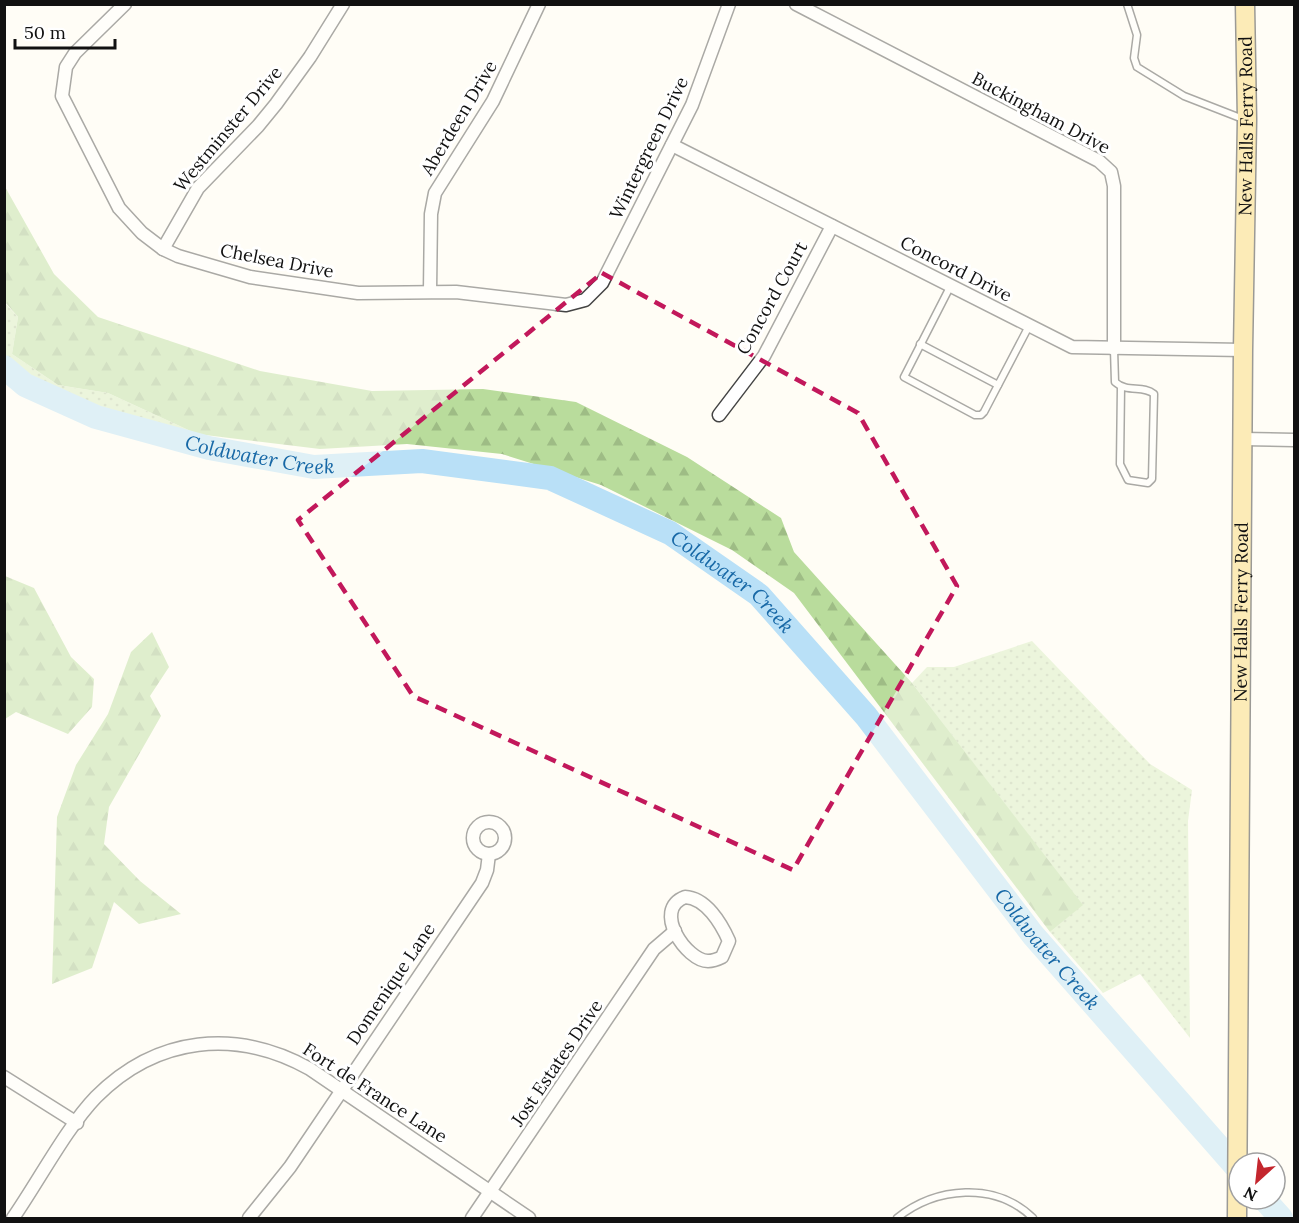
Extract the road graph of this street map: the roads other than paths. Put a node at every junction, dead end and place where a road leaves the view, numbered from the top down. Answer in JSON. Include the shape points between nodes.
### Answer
{"nodes":[{"id":1,"x":125,"y":4,"type":"edge"},
{"id":2,"x":343,"y":4,"type":"edge"},
{"id":3,"x":539,"y":4,"type":"edge"},
{"id":4,"x":729,"y":4,"type":"edge"},
{"id":5,"x":796,"y":4,"type":"edge"},
{"id":6,"x":1127,"y":4,"type":"edge"},
{"id":7,"x":1245,"y":4,"type":"edge"},
{"id":8,"x":1247,"y":120,"type":"junction"},
{"id":9,"x":672,"y":145,"type":"junction"},
{"id":10,"x":832,"y":225,"type":"junction"},
{"id":11,"x":163,"y":249,"type":"junction"},
{"id":12,"x":950,"y":286,"type":"junction"},
{"id":13,"x":430,"y":291,"type":"junction"},
{"id":14,"x":585,"y":300,"type":"joint"},
{"id":15,"x":1029,"y":326,"type":"junction"},
{"id":16,"x":920,"y":344,"type":"junction"},
{"id":17,"x":1114,"y":349,"type":"junction"},
{"id":18,"x":1243,"y":350,"type":"junction"},
{"id":19,"x":998,"y":385,"type":"junction"},
{"id":20,"x":1121,"y":387,"type":"junction"},
{"id":21,"x":719,"y":415,"type":"dead end"},
{"id":22,"x":1242,"y":439,"type":"junction"},
{"id":23,"x":1294,"y":440,"type":"edge"},
{"id":24,"x":489,"y":854,"type":"dead end"},
{"id":25,"x":675,"y":931,"type":"junction"},
{"id":26,"x":4,"y":1077,"type":"edge"},
{"id":27,"x":341,"y":1090,"type":"junction"},
{"id":28,"x":77,"y":1123,"type":"junction"},
{"id":29,"x":490,"y":1192,"type":"junction"},
{"id":30,"x":13,"y":1218,"type":"edge"},
{"id":31,"x":249,"y":1218,"type":"edge"},
{"id":32,"x":472,"y":1218,"type":"edge"},
{"id":33,"x":529,"y":1218,"type":"edge"},
{"id":34,"x":897,"y":1218,"type":"edge"},
{"id":35,"x":1033,"y":1218,"type":"edge"},
{"id":36,"x":1237,"y":1218,"type":"edge"}],
"edges":[{"from":1,"to":11,"type":"street","name":"Chelsea Drive","via":[[75,53],[66,67],[62,96],[119,208]]},
{"from":2,"to":11,"type":"street","name":"Westminster Drive","via":[[276,104],[198,188]]},
{"from":3,"to":13,"type":"street","name":"Aberdeen Drive","via":[[493,101],[435,193]]},
{"from":4,"to":9,"type":"street","name":"Wintergreen Drive","via":[[696,96]]},
{"from":5,"to":17,"type":"street","name":"Buckingham Drive","via":[[1099,161],[1111,172]]},
{"from":6,"to":8,"type":"lane","via":[[1137,35],[1137,67],[1184,96]]},
{"from":7,"to":8,"type":"main road","name":"New Halls Ferry Road"},
{"from":8,"to":18,"type":"main road","name":"New Halls Ferry Road"},
{"from":9,"to":10,"type":"street","name":"Concord Drive"},
{"from":9,"to":14,"type":"street","name":"Wintergreen Drive","via":[[602,283]]},
{"from":10,"to":12,"type":"street","name":"Concord Drive"},
{"from":10,"to":21,"type":"street","name":"Concord Court","via":[[764,356]]},
{"from":11,"to":13,"type":"street","name":"Chelsea Drive","via":[[250,277],[335,291]]},
{"from":12,"to":15,"type":"street","name":"Concord Drive"},
{"from":12,"to":16,"type":"lane"},
{"from":13,"to":14,"type":"street","name":"Chelsea Drive","via":[[566,305]]},
{"from":15,"to":17,"type":"street","name":"Concord Drive","via":[[1072,347]]},
{"from":15,"to":19,"type":"lane"},
{"from":16,"to":19,"type":"lane"},
{"from":16,"to":19,"type":"lane","via":[[904,373],[907,379],[978,416]]},
{"from":17,"to":18,"type":"street","name":"Concord Drive"},
{"from":17,"to":20,"type":"lane","via":[[1114,378]]},
{"from":18,"to":22,"type":"main road","name":"New Halls Ferry Road"},
{"from":20,"to":20,"type":"lane","via":[[1150,391],[1155,397],[1152,479],[1148,483],[1125,478],[1119,460]]},
{"from":22,"to":23,"type":"street"},
{"from":22,"to":36,"type":"main road","name":"New Halls Ferry Road"},
{"from":24,"to":27,"type":"street","name":"Domenique Lane","via":[[482,883]]},
{"from":25,"to":25,"type":"street","via":[[696,956],[707,961],[722,957],[729,941],[696,898],[677,900],[670,911]]},
{"from":25,"to":29,"type":"street","name":"Jost Estates Drive","via":[[654,949]]},
{"from":26,"to":28,"type":"street"},
{"from":27,"to":28,"type":"street","name":"Fort de France Lane","via":[[300,1063],[268,1051],[214,1042],[185,1046],[136,1065],[95,1098]]},
{"from":27,"to":29,"type":"street","name":"Fort de France Lane"},
{"from":27,"to":31,"type":"street","name":"Domenique Lane","via":[[290,1167]]},
{"from":28,"to":30,"type":"street","name":"Fort de France Lane"},
{"from":29,"to":32,"type":"street","name":"Jost Estates Drive"},
{"from":29,"to":33,"type":"street","name":"Fort de France Lane"},
{"from":34,"to":35,"type":"lane","via":[[929,1198],[962,1192],[996,1198]]}]}
